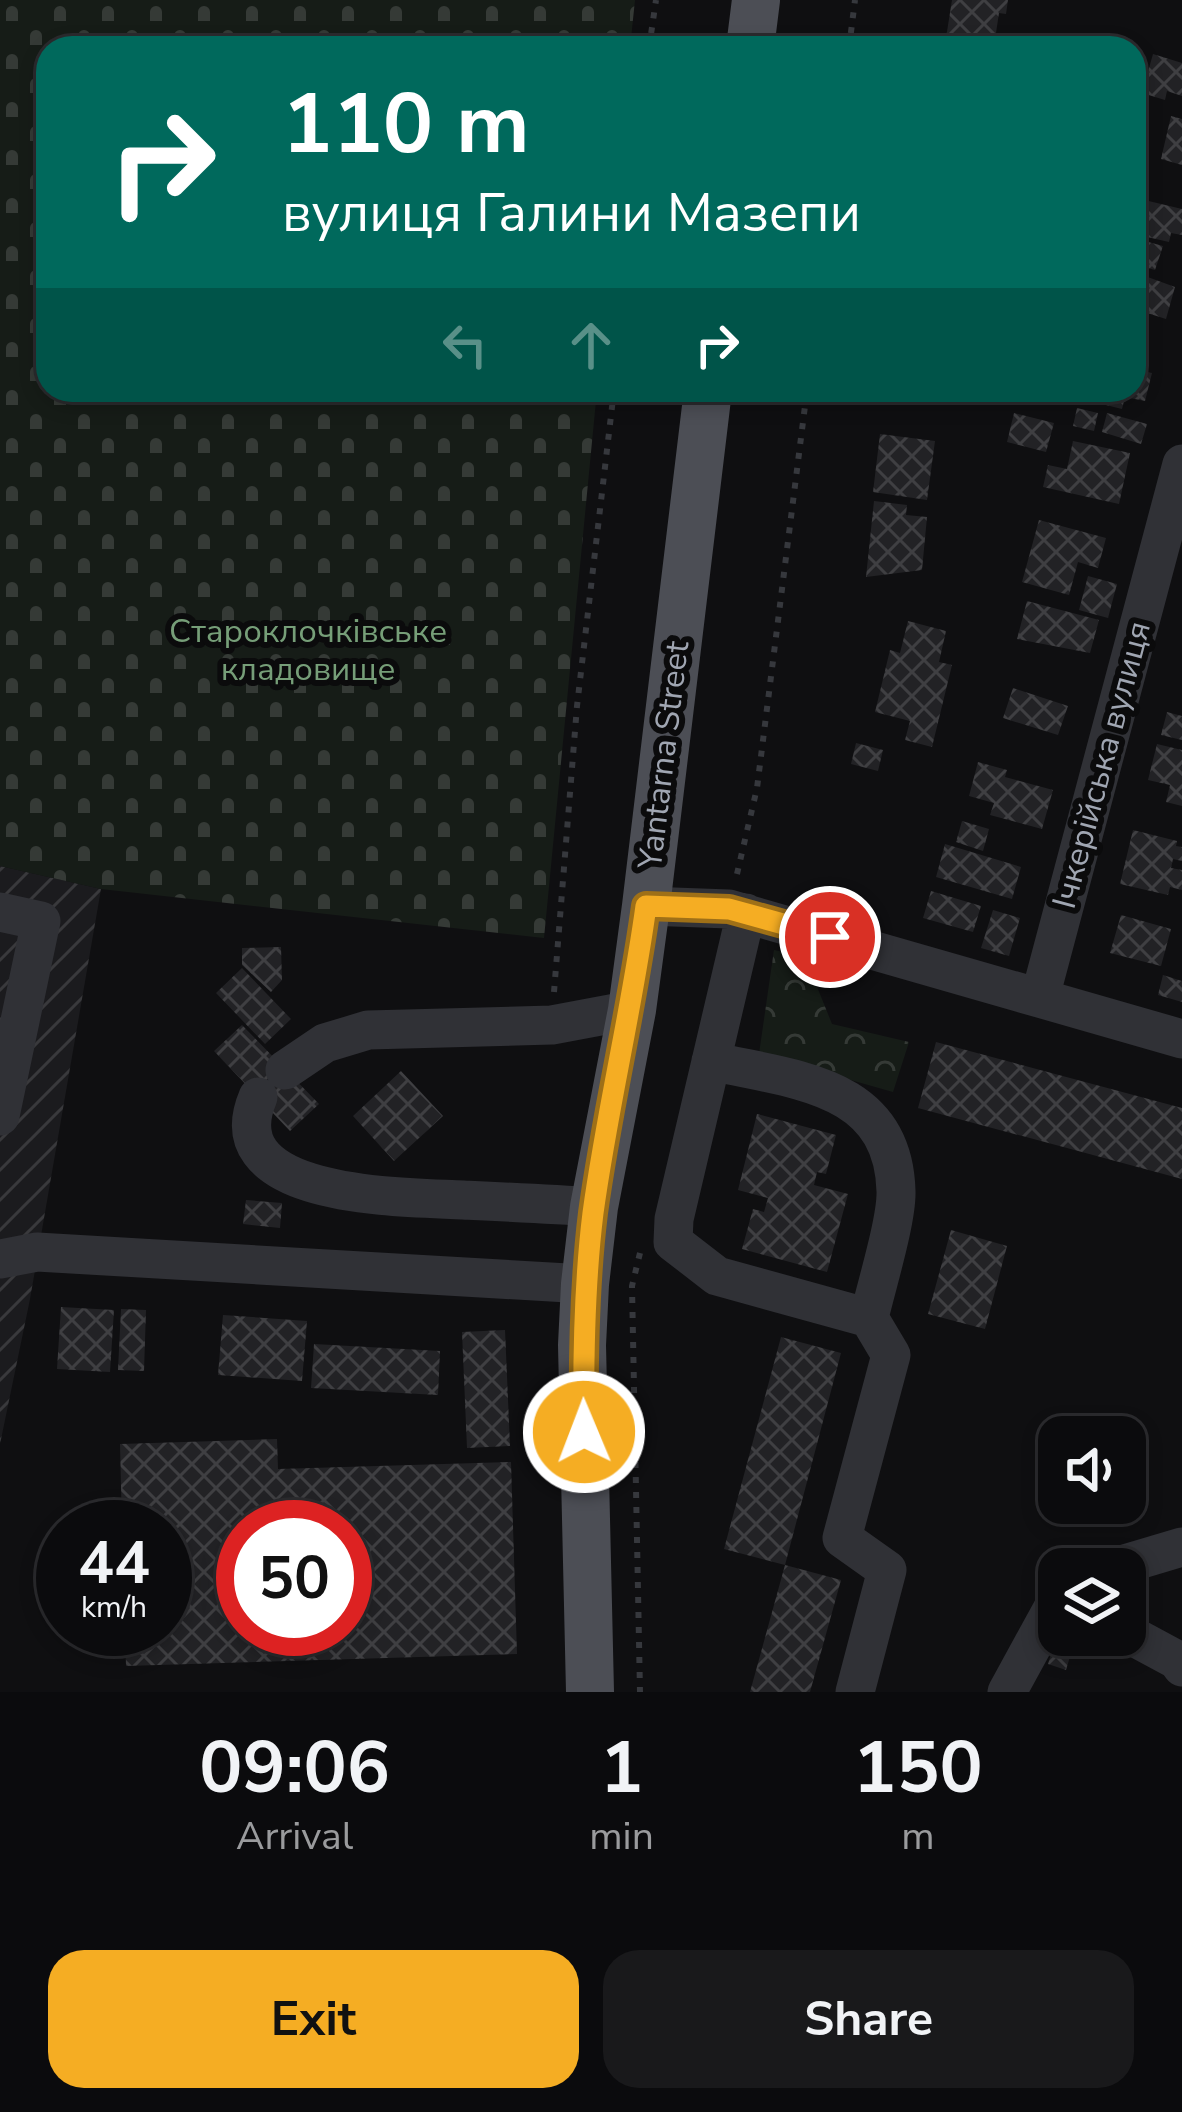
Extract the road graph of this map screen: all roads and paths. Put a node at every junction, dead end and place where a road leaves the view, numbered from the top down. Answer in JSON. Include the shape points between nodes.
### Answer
{"nodes":[{"id":1,"x":656,"y":0,"type":"edge"},
{"id":2,"x":756,"y":0,"type":"edge"},
{"id":3,"x":855,"y":0,"type":"edge"},
{"id":4,"x":651,"y":36,"type":"edge"},
{"id":5,"x":752,"y":36,"type":"edge"},
{"id":6,"x":850,"y":36,"type":"edge"},
{"id":7,"x":613,"y":402,"type":"edge"},
{"id":8,"x":707,"y":402,"type":"edge"},
{"id":9,"x":1182,"y":464,"type":"edge"},
{"id":10,"x":646,"y":906,"type":"junction"},
{"id":11,"x":0,"y":912,"type":"edge"},
{"id":12,"x":746,"y":913,"type":"junction"},
{"id":13,"x":14,"y":979,"type":"edge"},
{"id":14,"x":1040,"y":997,"type":"junction"},
{"id":15,"x":632,"y":1010,"type":"junction"},
{"id":16,"x":552,"y":1025,"type":"junction"},
{"id":17,"x":8,"y":1038,"type":"edge"},
{"id":18,"x":1182,"y":1039,"type":"edge"},
{"id":19,"x":711,"y":1061,"type":"junction"},
{"id":20,"x":1,"y":1106,"type":"edge"},
{"id":21,"x":594,"y":1207,"type":"junction"},
{"id":22,"x":0,"y":1259,"type":"edge"},
{"id":23,"x":585,"y":1284,"type":"junction"},
{"id":24,"x":869,"y":1318,"type":"junction"},
{"id":25,"x":1182,"y":1547,"type":"edge"},
{"id":26,"x":1146,"y":1558,"type":"edge"},
{"id":27,"x":1038,"y":1635,"type":"edge"},
{"id":28,"x":1146,"y":1643,"type":"edge"},
{"id":29,"x":1182,"y":1667,"type":"edge"},
{"id":30,"x":590,"y":1692,"type":"edge"},
{"id":31,"x":855,"y":1692,"type":"edge"},
{"id":32,"x":1007,"y":1692,"type":"edge"}],
"edges":[{"from":1,"to":4,"type":"path"},
{"from":2,"to":5,"type":"main road"},
{"from":3,"to":6,"type":"path"},
{"from":7,"to":16,"type":"path"},
{"from":8,"to":10,"type":"main road","name":"Yantarna Street"},
{"from":9,"to":14,"type":"street","name":"Ічкерійська вулиця"},
{"from":10,"to":12,"type":"street"},
{"from":10,"to":15,"type":"main road","name":"Yantarna Street"},
{"from":11,"to":13,"type":"street","via":[[41,921]]},
{"from":12,"to":14,"type":"street"},
{"from":12,"to":19,"type":"street"},
{"from":13,"to":17,"type":"street"},
{"from":14,"to":18,"type":"street"},
{"from":15,"to":16,"type":"street"},
{"from":15,"to":21,"type":"main road","name":"Yantarna Street"},
{"from":16,"to":21,"type":"street","via":[[368,1030],[325,1043],[272,1083],[251,1113],[252,1138],[267,1161],[344,1194]]},
{"from":17,"to":20,"type":"street"},
{"from":19,"to":24,"type":"street","via":[[860,1104],[886,1141],[896,1192]]},
{"from":19,"to":24,"type":"street","via":[[673,1242],[717,1276]]},
{"from":21,"to":23,"type":"main road","name":"Yantarna Street"},
{"from":22,"to":23,"type":"street","via":[[38,1252]]},
{"from":23,"to":30,"type":"main road","name":"Yantarna Street"},
{"from":24,"to":31,"type":"street","via":[[891,1355],[842,1538],[887,1570]]},
{"from":25,"to":26,"type":"street"},
{"from":27,"to":32,"type":"street"},
{"from":28,"to":29,"type":"street"}]}
